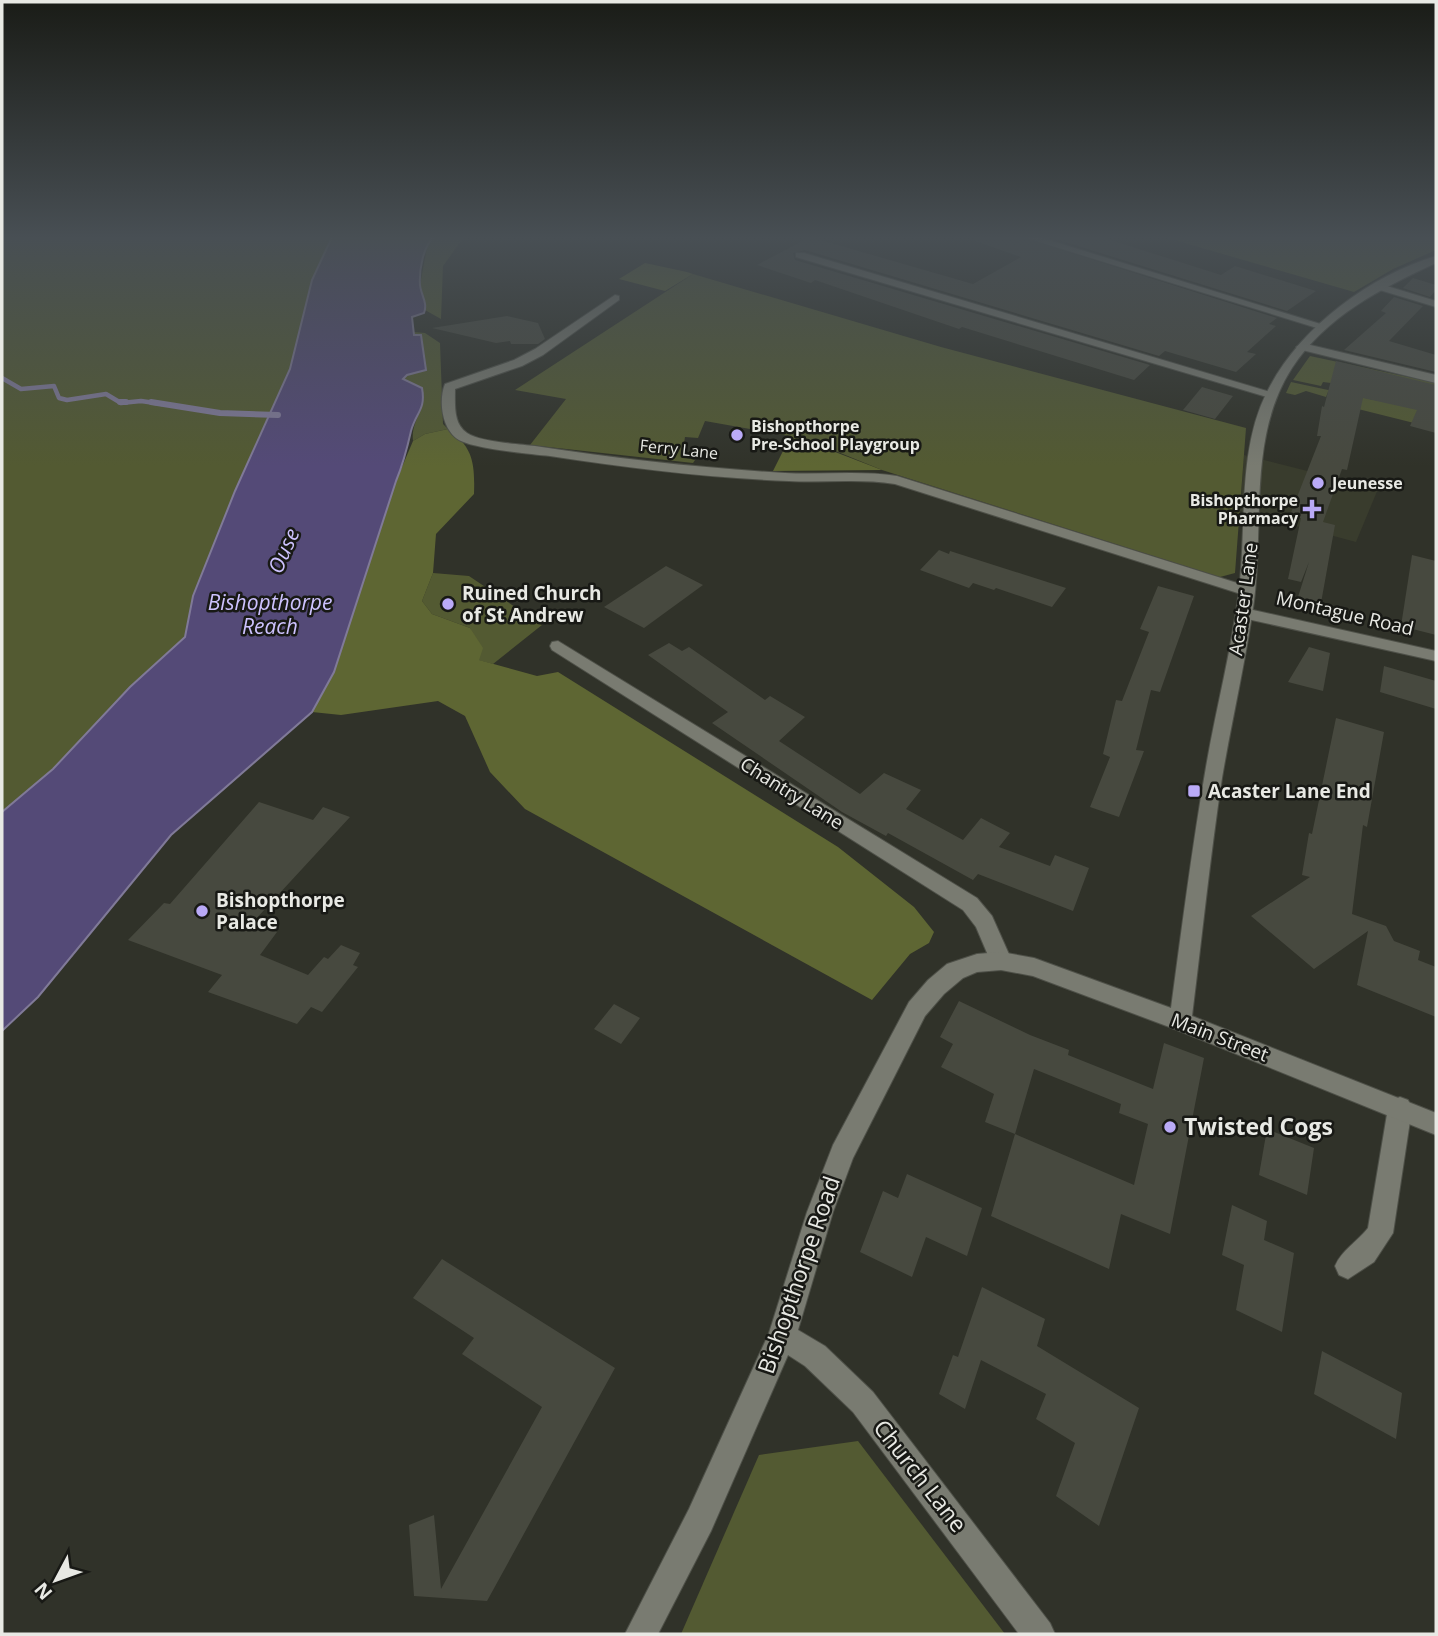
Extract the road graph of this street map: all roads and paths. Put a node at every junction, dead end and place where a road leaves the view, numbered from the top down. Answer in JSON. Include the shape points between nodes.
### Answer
{"nodes":[{"id":1,"x":593,"y":313,"type":"edge"},
{"id":2,"x":998,"y":313,"type":"edge"},
{"id":3,"x":1279,"y":313,"type":"edge"},
{"id":4,"x":1339,"y":313,"type":"edge"},
{"id":5,"x":1321,"y":326,"type":"junction"},
{"id":6,"x":1302,"y":347,"type":"junction"},
{"id":7,"x":1436,"y":379,"type":"edge"},
{"id":8,"x":1271,"y":394,"type":"junction"},
{"id":9,"x":1247,"y":591,"type":"junction"},
{"id":10,"x":1244,"y":613,"type":"junction"},
{"id":11,"x":558,"y":646,"type":"dead end"},
{"id":12,"x":1436,"y":656,"type":"edge"},
{"id":13,"x":1001,"y":961,"type":"junction"},
{"id":14,"x":1180,"y":1021,"type":"junction"},
{"id":15,"x":1400,"y":1108,"type":"junction"},
{"id":16,"x":1436,"y":1124,"type":"edge"},
{"id":17,"x":1348,"y":1266,"type":"dead end"},
{"id":18,"x":782,"y":1336,"type":"junction"},
{"id":19,"x":641,"y":1634,"type":"edge"},
{"id":20,"x":1039,"y":1634,"type":"edge"}],
"edges":[{"from":1,"to":9,"type":"street","name":"Ferry Lane","via":[[518,363],[449,387],[448,417],[453,428],[465,438],[582,456],[777,477],[886,478]]},
{"from":2,"to":8,"type":"street"},
{"from":3,"to":5,"type":"street"},
{"from":4,"to":5,"type":"street","name":"Acaster Lane"},
{"from":5,"to":6,"type":"street","name":"Acaster Lane"},
{"from":6,"to":7,"type":"street"},
{"from":6,"to":8,"type":"street","name":"Acaster Lane"},
{"from":8,"to":9,"type":"street","name":"Acaster Lane","via":[[1255,461]]},
{"from":9,"to":10,"type":"street","name":"Acaster Lane"},
{"from":10,"to":12,"type":"street","name":"Montague Road"},
{"from":10,"to":14,"type":"street","name":"Acaster Lane","via":[[1213,778]]},
{"from":11,"to":13,"type":"street","name":"Chantry Lane","via":[[970,904],[985,922]]},
{"from":13,"to":14,"type":"street","name":"Main Street","via":[[1034,968]]},
{"from":13,"to":18,"type":"street","name":"Bishopthorpe Road","via":[[955,971],[917,1009],[842,1153]]},
{"from":14,"to":15,"type":"street","name":"Main Street"},
{"from":15,"to":16,"type":"street","name":"Main Street"},
{"from":15,"to":17,"type":"street","via":[[1380,1233]]},
{"from":18,"to":19,"type":"street","name":"Bishopthorpe Road","via":[[700,1520]]},
{"from":18,"to":20,"type":"street","name":"Church Lane","via":[[815,1356],[863,1402]]}]}
